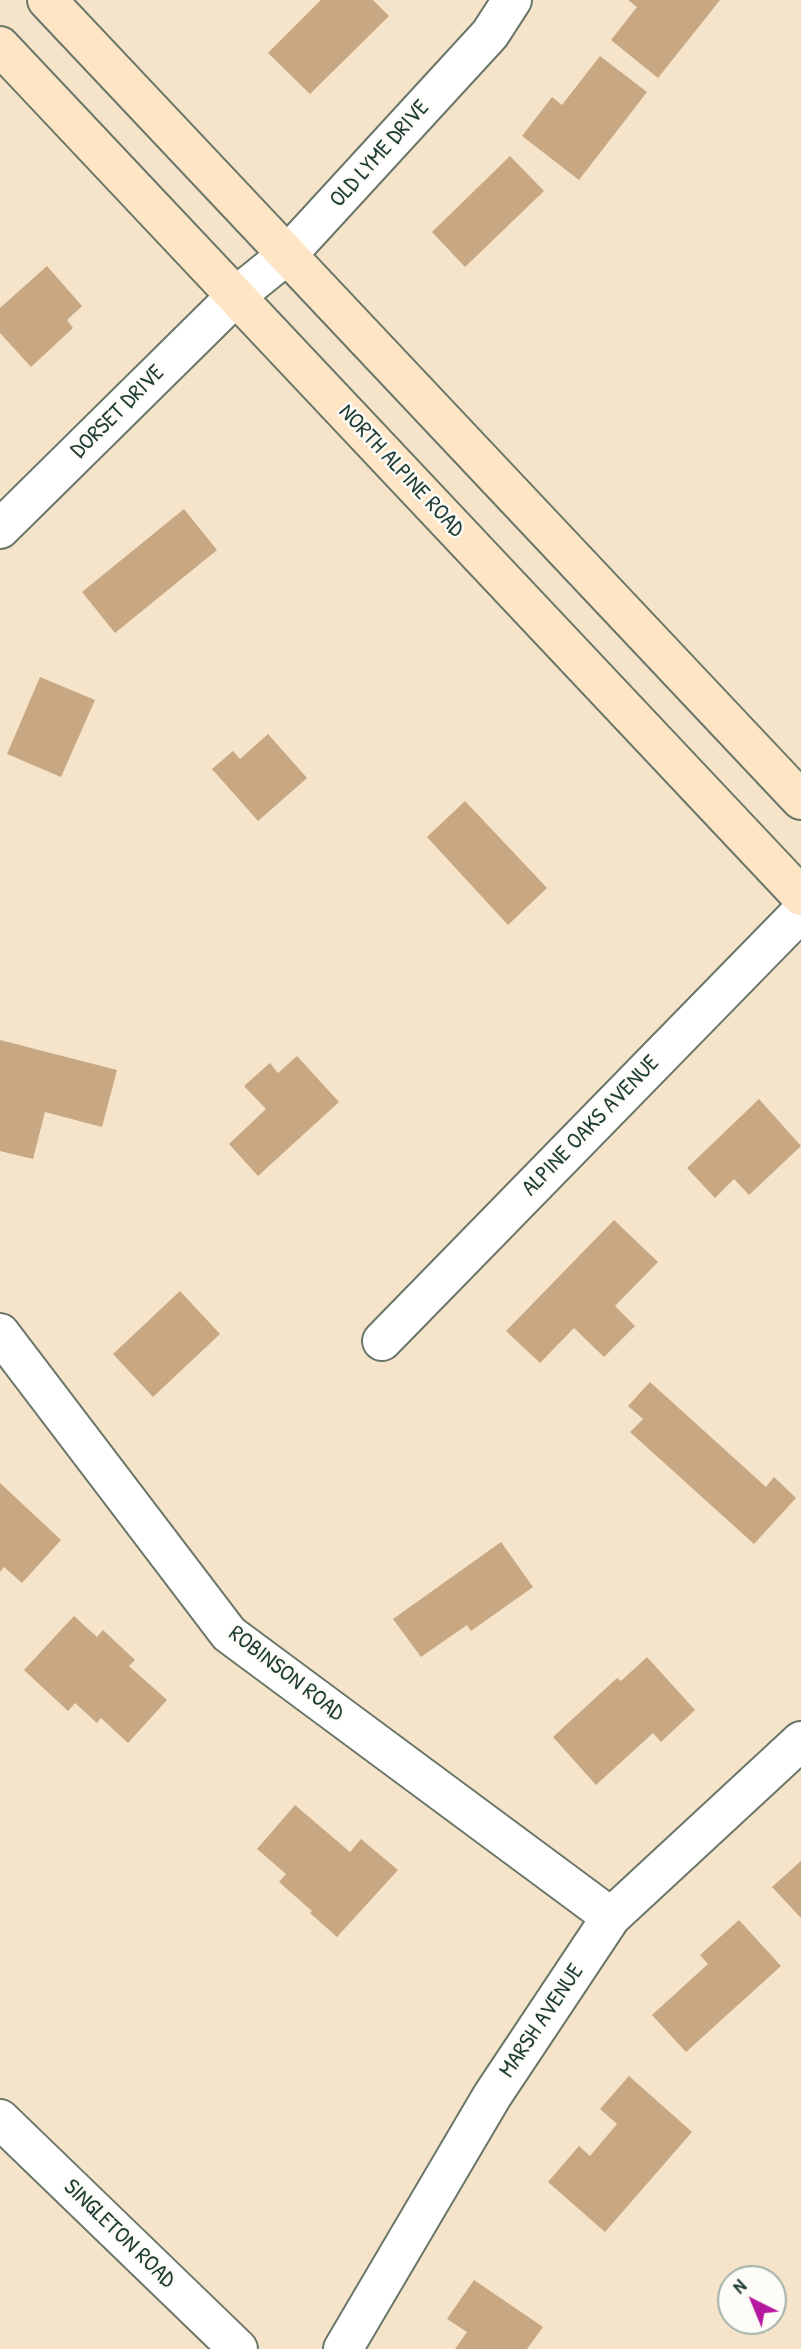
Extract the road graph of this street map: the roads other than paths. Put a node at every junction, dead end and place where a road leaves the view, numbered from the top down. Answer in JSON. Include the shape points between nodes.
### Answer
{"nodes":[{"id":1,"x":47,"y":0,"type":"edge"},
{"id":2,"x":512,"y":0,"type":"edge"},
{"id":3,"x":0,"y":46,"type":"edge"},
{"id":4,"x":288,"y":254,"type":"junction"},
{"id":5,"x":236,"y":296,"type":"junction"},
{"id":6,"x":0,"y":529,"type":"edge"},
{"id":7,"x":801,"y":800,"type":"edge"},
{"id":8,"x":801,"y":896,"type":"edge"},
{"id":9,"x":801,"y":912,"type":"edge"},
{"id":10,"x":0,"y":1333,"type":"edge"},
{"id":11,"x":382,"y":1341,"type":"dead end"},
{"id":12,"x":801,"y":1741,"type":"edge"},
{"id":13,"x":611,"y":1917,"type":"junction"},
{"id":14,"x":0,"y":2119,"type":"edge"},
{"id":15,"x":238,"y":2349,"type":"edge"},
{"id":16,"x":343,"y":2349,"type":"edge"}],
"edges":[{"from":1,"to":4,"type":"main road"},
{"from":2,"to":4,"type":"street","name":"OLD LYME DRIVE","via":[[490,34]]},
{"from":3,"to":5,"type":"main road","name":"NORTH ALPINE ROAD"},
{"from":4,"to":5,"type":"street","name":"OLD LYME DRIVE"},
{"from":4,"to":7,"type":"main road"},
{"from":5,"to":6,"type":"street","name":"DORSET DRIVE"},
{"from":5,"to":8,"type":"main road","name":"NORTH ALPINE ROAD"},
{"from":9,"to":11,"type":"street","name":"ALPINE OAKS AVENUE"},
{"from":10,"to":13,"type":"street","name":"ROBINSON ROAD","via":[[229,1634]]},
{"from":12,"to":13,"type":"street","name":"MARSH AVENUE"},
{"from":13,"to":16,"type":"street","name":"MARSH AVENUE","via":[[492,2096]]},
{"from":14,"to":15,"type":"street","name":"SINGLETON ROAD"}]}
